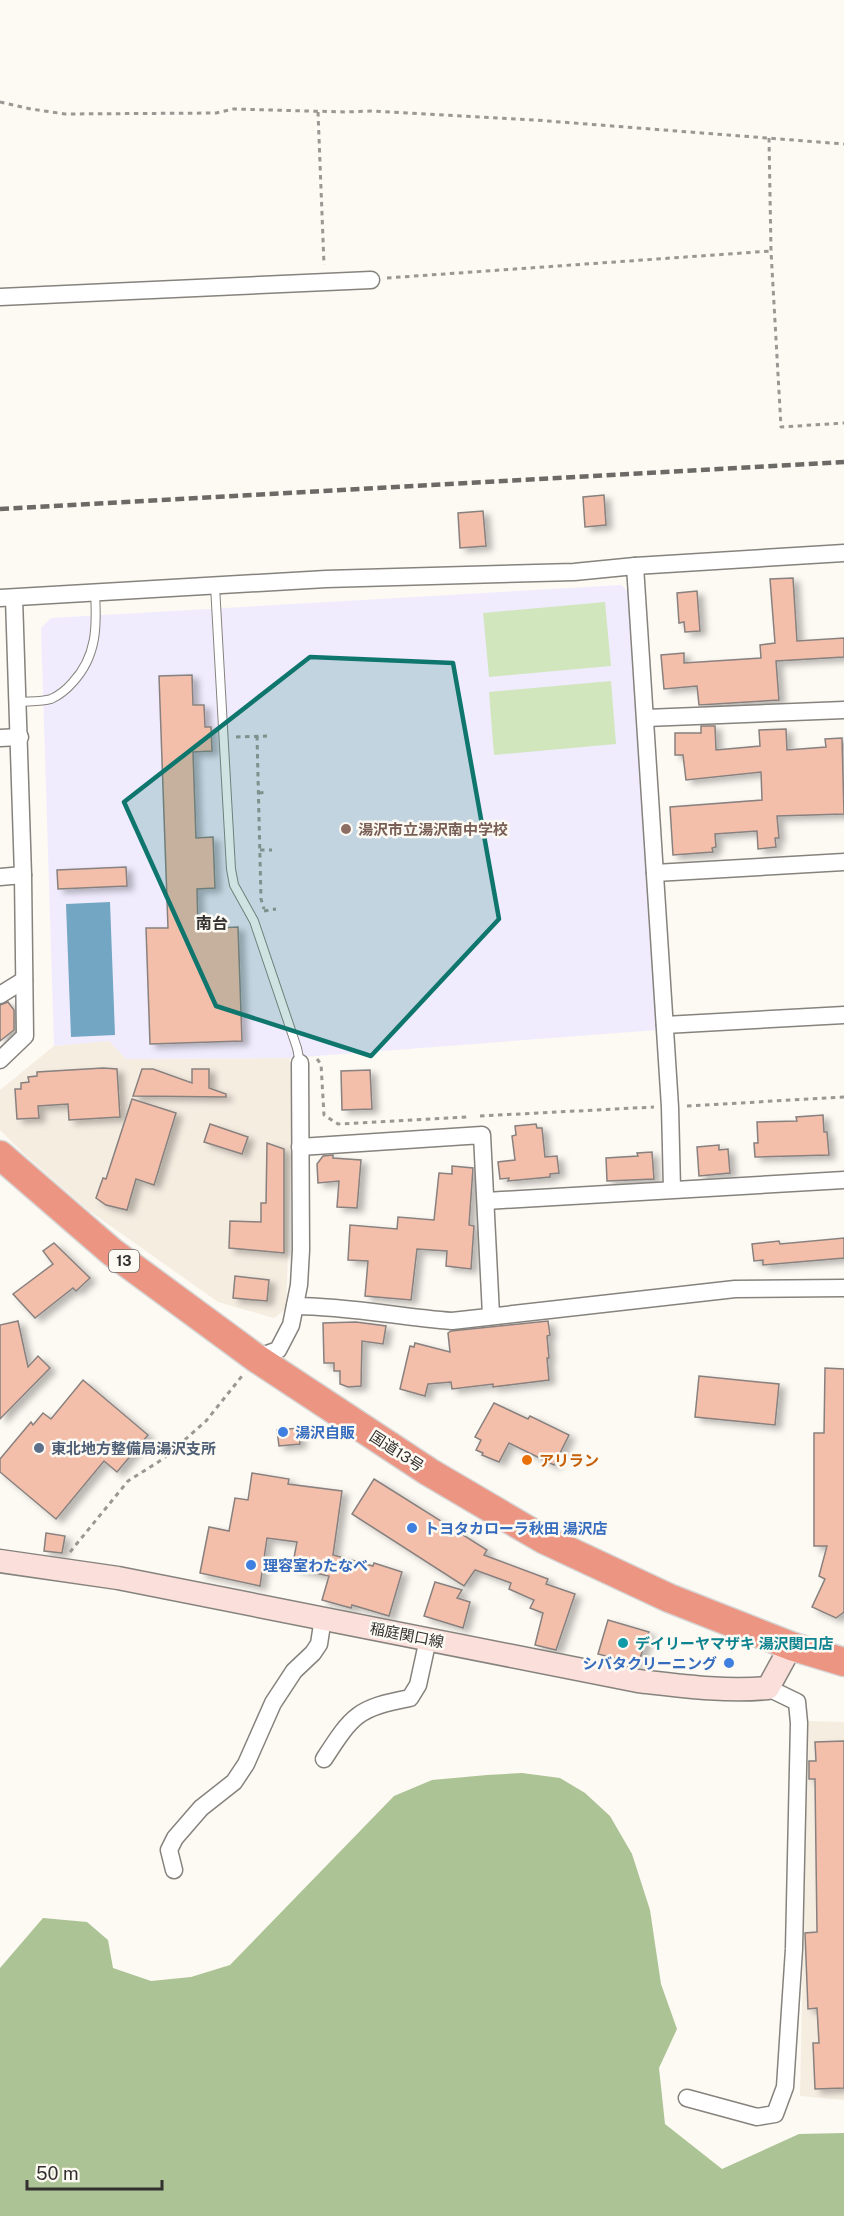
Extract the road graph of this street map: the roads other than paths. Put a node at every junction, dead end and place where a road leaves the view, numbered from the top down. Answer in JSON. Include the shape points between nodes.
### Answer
{"nodes":[{"id":1,"x":371,"y":280,"type":"road end"},
{"id":2,"x":0,"y":297,"type":"edge"},
{"id":3,"x":844,"y":553,"type":"edge"},
{"id":4,"x":635,"y":566,"type":"junction"},
{"id":5,"x":216,"y":586,"type":"junction"},
{"id":6,"x":95,"y":593,"type":"junction"},
{"id":7,"x":7,"y":598,"type":"edge"},
{"id":8,"x":18,"y":702,"type":"junction"},
{"id":9,"x":844,"y":710,"type":"edge"},
{"id":10,"x":646,"y":718,"type":"junction"},
{"id":11,"x":20,"y":737,"type":"junction"},
{"id":12,"x":0,"y":738,"type":"edge"},
{"id":13,"x":844,"y":862,"type":"edge"},
{"id":14,"x":655,"y":873,"type":"junction"},
{"id":15,"x":23,"y":875,"type":"junction"},
{"id":16,"x":0,"y":877,"type":"edge"},
{"id":17,"x":24,"y":980,"type":"junction"},
{"id":18,"x":0,"y":995,"type":"edge"},
{"id":19,"x":844,"y":1016,"type":"edge"},
{"id":20,"x":665,"y":1025,"type":"junction"},
{"id":21,"x":307,"y":1059,"type":"joint"},
{"id":22,"x":0,"y":1060,"type":"edge"},
{"id":23,"x":300,"y":1147,"type":"junction"},
{"id":24,"x":0,"y":1155,"type":"edge"},
{"id":25,"x":844,"y":1180,"type":"edge"},
{"id":26,"x":672,"y":1190,"type":"junction"},
{"id":27,"x":486,"y":1201,"type":"junction"},
{"id":28,"x":844,"y":1288,"type":"edge"},
{"id":29,"x":295,"y":1306,"type":"junction"},
{"id":30,"x":490,"y":1315,"type":"junction"},
{"id":31,"x":256,"y":1358,"type":"junction"},
{"id":32,"x":0,"y":1561,"type":"edge"},
{"id":33,"x":323,"y":1618,"type":"junction"},
{"id":34,"x":428,"y":1639,"type":"junction"},
{"id":35,"x":791,"y":1646,"type":"junction"},
{"id":36,"x":844,"y":1662,"type":"edge"},
{"id":37,"x":768,"y":1688,"type":"junction"},
{"id":38,"x":324,"y":1759,"type":"dead end"},
{"id":39,"x":174,"y":1870,"type":"dead end"},
{"id":40,"x":687,"y":2098,"type":"dead end"}],
"edges":[{"from":1,"to":2,"type":"street"},
{"from":3,"to":4,"type":"street"},
{"from":4,"to":5,"type":"street","via":[[574,572]]},
{"from":4,"to":10,"type":"street"},
{"from":5,"to":6,"type":"street"},
{"from":5,"to":21,"type":"lane","via":[[234,885],[254,921],[297,1048]]},
{"from":6,"to":7,"type":"street"},
{"from":6,"to":8,"type":"lane","via":[[95,639],[80,675],[49,699]]},
{"from":7,"to":8,"type":"street"},
{"from":8,"to":11,"type":"street"},
{"from":9,"to":10,"type":"street"},
{"from":10,"to":14,"type":"street"},
{"from":11,"to":12,"type":"street"},
{"from":11,"to":15,"type":"street"},
{"from":13,"to":14,"type":"street"},
{"from":14,"to":20,"type":"street"},
{"from":15,"to":16,"type":"street"},
{"from":15,"to":17,"type":"street"},
{"from":17,"to":18,"type":"street"},
{"from":17,"to":22,"type":"street","via":[[25,1036]]},
{"from":19,"to":20,"type":"street"},
{"from":20,"to":26,"type":"street"},
{"from":21,"to":23,"type":"street"},
{"from":23,"to":27,"type":"street","via":[[482,1135]]},
{"from":23,"to":29,"type":"street","via":[[299,1284]]},
{"from":24,"to":31,"type":"highway","name":"国道13号","number":"13","via":[[112,1252]]},
{"from":25,"to":26,"type":"street"},
{"from":26,"to":27,"type":"street"},
{"from":27,"to":30,"type":"street"},
{"from":28,"to":30,"type":"street","via":[[735,1289]]},
{"from":29,"to":30,"type":"street","via":[[452,1321]]},
{"from":29,"to":31,"type":"street","via":[[291,1325],[278,1350]]},
{"from":31,"to":35,"type":"highway","name":"国道13号","number":"13","via":[[429,1472],[543,1539],[669,1598]]},
{"from":32,"to":33,"type":"main road","name":"稲庭関口線","via":[[58,1568]]},
{"from":33,"to":34,"type":"main road","name":"稲庭関口線"},
{"from":33,"to":39,"type":"street","via":[[319,1644],[294,1671],[273,1703],[234,1782],[201,1808],[175,1838],[169,1850]]},
{"from":34,"to":37,"type":"main road","name":"稲庭関口線","via":[[638,1681],[697,1688]]},
{"from":34,"to":38,"type":"street","via":[[418,1685],[410,1698],[380,1704],[351,1720]]},
{"from":35,"to":36,"type":"highway","name":"国道13号","number":"13"},
{"from":35,"to":37,"type":"main road"},
{"from":37,"to":40,"type":"street","via":[[796,1702],[799,1723],[794,1950],[785,2087],[775,2114],[757,2118]]}]}
